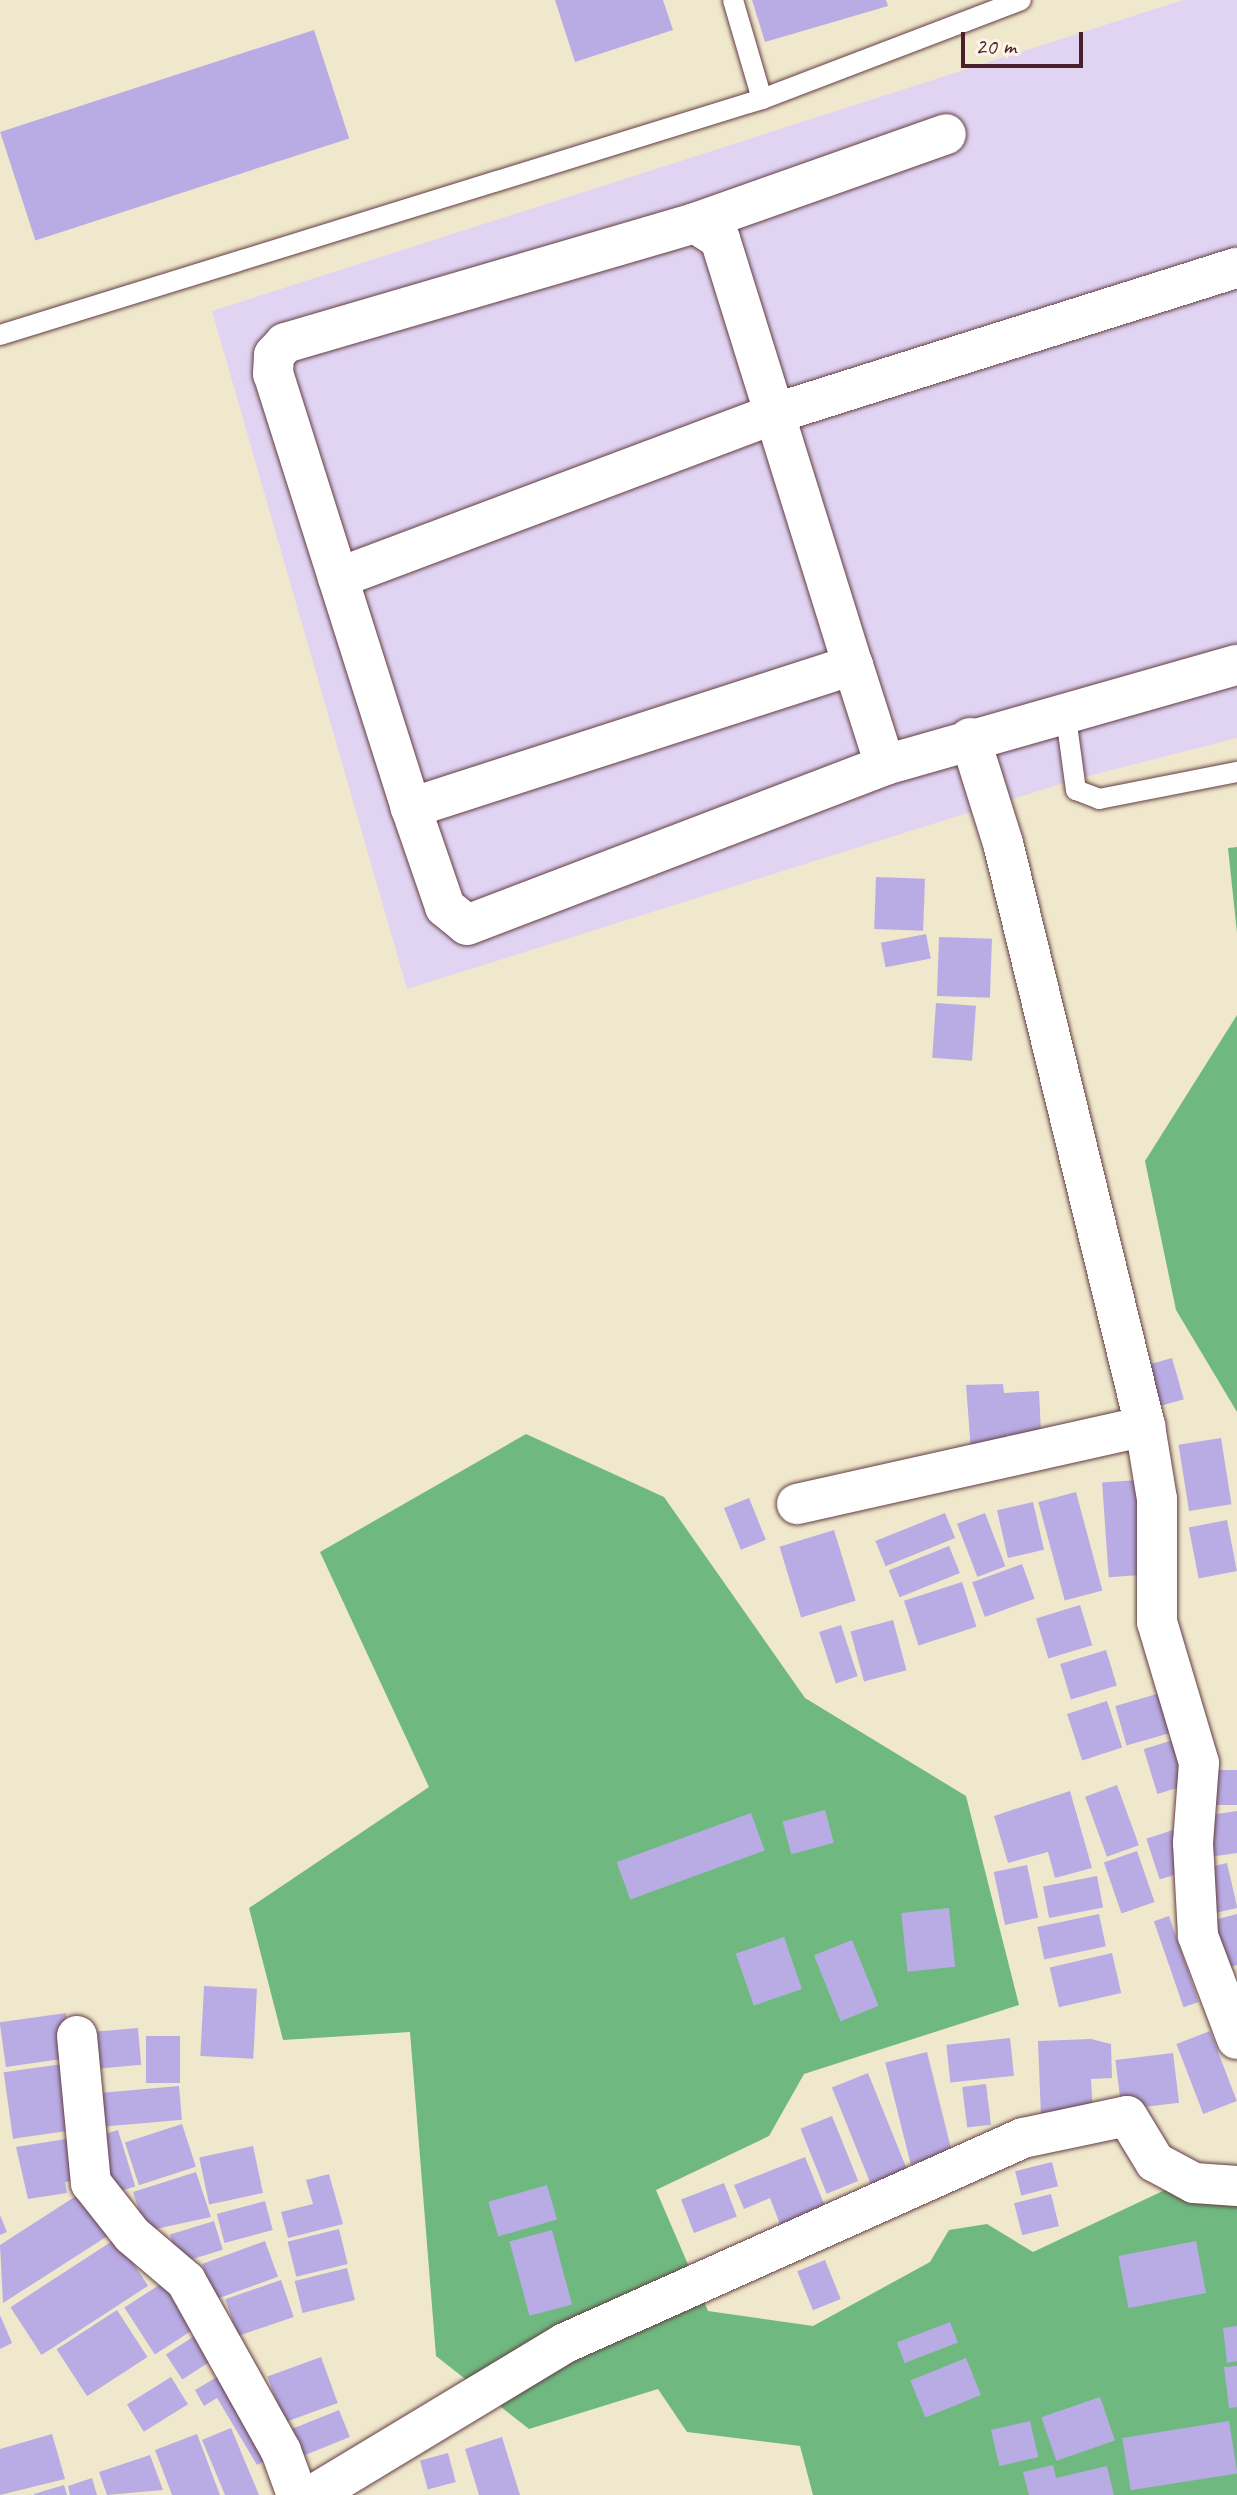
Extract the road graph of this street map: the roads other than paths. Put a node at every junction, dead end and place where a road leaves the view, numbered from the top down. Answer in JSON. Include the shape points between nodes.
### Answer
{"nodes":[{"id":1,"x":733,"y":0,"type":"edge"},
{"id":2,"x":1021,"y":0,"type":"edge"},
{"id":3,"x":762,"y":99,"type":"junction"},
{"id":4,"x":946,"y":134,"type":"dead end"},
{"id":5,"x":695,"y":223,"type":"junction"},
{"id":6,"x":1237,"y":268,"type":"edge"},
{"id":7,"x":0,"y":335,"type":"edge"},
{"id":8,"x":776,"y":413,"type":"junction"},
{"id":9,"x":338,"y":578,"type":"junction"},
{"id":10,"x":853,"y":665,"type":"junction"},
{"id":11,"x":1237,"y":665,"type":"edge"},
{"id":12,"x":1065,"y":710,"type":"junction"},
{"id":13,"x":970,"y":738,"type":"junction"},
{"id":14,"x":885,"y":765,"type":"junction"},
{"id":15,"x":1237,"y":772,"type":"edge"},
{"id":16,"x":411,"y":808,"type":"junction"},
{"id":17,"x":1145,"y":1426,"type":"junction"},
{"id":18,"x":797,"y":1504,"type":"dead end"},
{"id":19,"x":77,"y":2036,"type":"dead end"},
{"id":20,"x":1237,"y":2039,"type":"edge"},
{"id":21,"x":1237,"y":2186,"type":"edge"},
{"id":22,"x":297,"y":2495,"type":"edge"},
{"id":23,"x":313,"y":2495,"type":"edge"}],
"edges":[{"from":1,"to":3,"type":"lane"},
{"from":2,"to":3,"type":"lane"},
{"from":3,"to":7,"type":"lane"},
{"from":4,"to":5,"type":"street"},
{"from":5,"to":8,"type":"street","via":[[720,239]]},
{"from":5,"to":9,"type":"street","via":[[285,343],[274,355],[273,374]]},
{"from":6,"to":8,"type":"street"},
{"from":8,"to":9,"type":"street"},
{"from":8,"to":10,"type":"street"},
{"from":9,"to":16,"type":"street"},
{"from":10,"to":14,"type":"street"},
{"from":10,"to":16,"type":"street"},
{"from":11,"to":12,"type":"street"},
{"from":12,"to":13,"type":"street"},
{"from":12,"to":15,"type":"lane","via":[[1076,790],[1099,799]]},
{"from":13,"to":14,"type":"street"},
{"from":13,"to":17,"type":"street","via":[[1003,843]]},
{"from":14,"to":16,"type":"street","via":[[467,925],[445,907]]},
{"from":17,"to":18,"type":"street"},
{"from":17,"to":20,"type":"street","via":[[1157,1499],[1157,1622],[1199,1763],[1196,1923]]},
{"from":19,"to":22,"type":"street","via":[[91,2183],[132,2235],[186,2281]]},
{"from":21,"to":23,"type":"street","via":[[1194,2183],[1155,2162],[1127,2116],[1023,2138],[565,2343]]}]}
